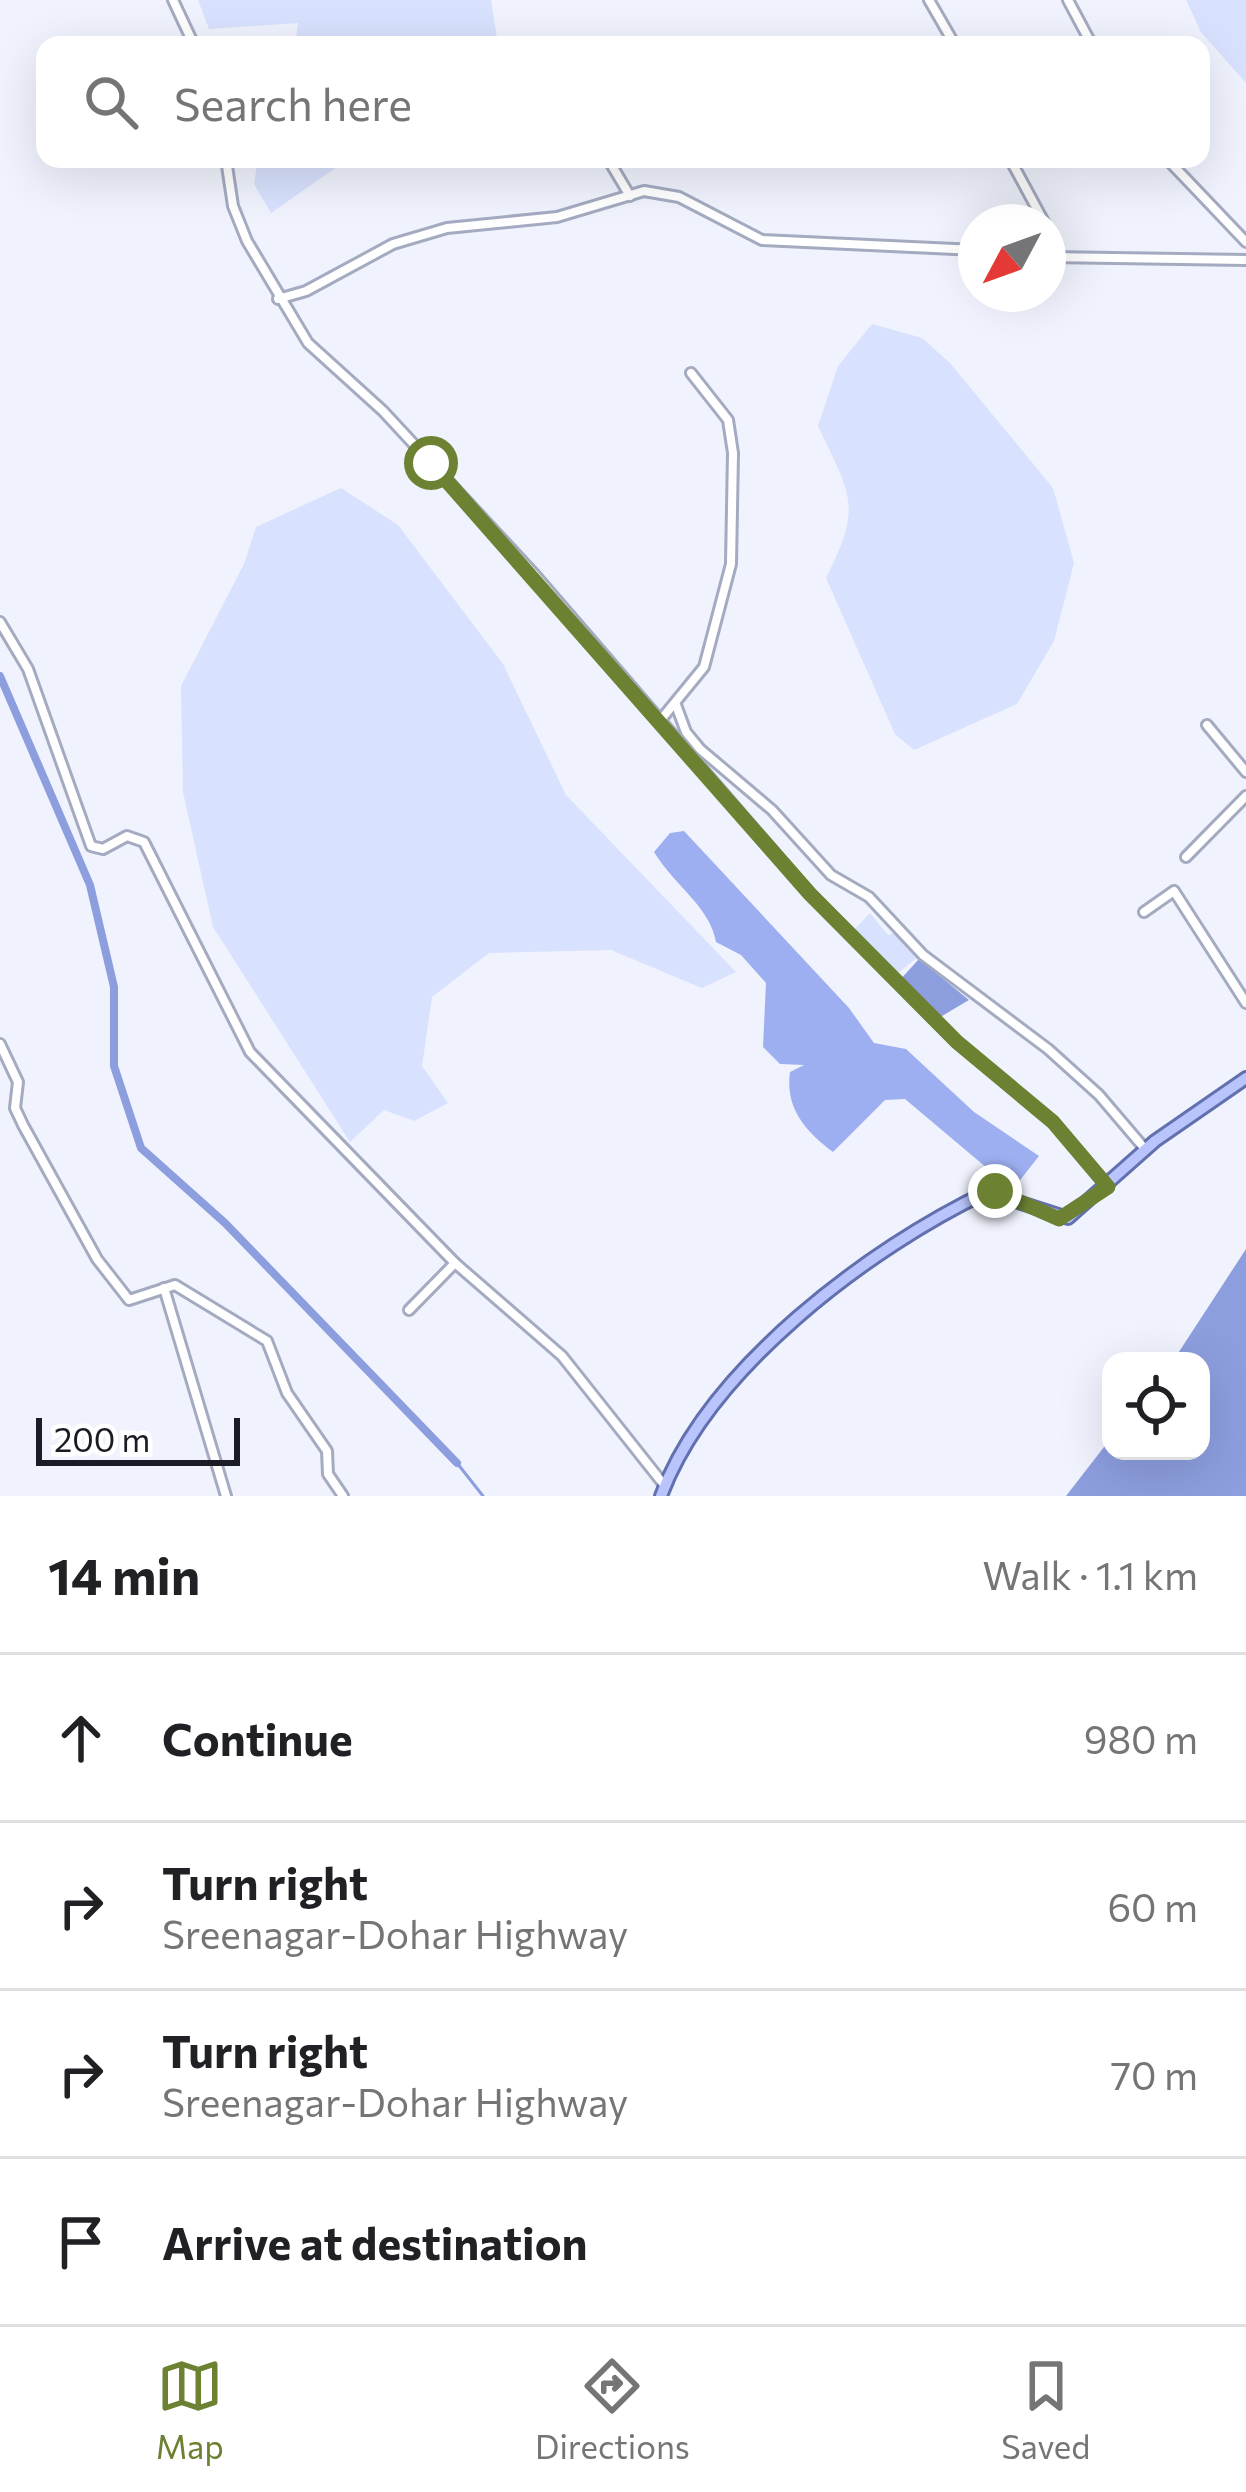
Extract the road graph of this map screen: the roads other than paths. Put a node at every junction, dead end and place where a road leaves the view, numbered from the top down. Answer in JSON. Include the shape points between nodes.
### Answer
{"nodes":[{"id":1,"x":173,"y":0,"type":"edge"},
{"id":2,"x":929,"y":0,"type":"edge"},
{"id":3,"x":1068,"y":0,"type":"edge"},
{"id":4,"x":190,"y":36,"type":"edge"},
{"id":5,"x":950,"y":36,"type":"edge"},
{"id":6,"x":1086,"y":36,"type":"edge"},
{"id":7,"x":227,"y":168,"type":"edge"},
{"id":8,"x":613,"y":168,"type":"edge"},
{"id":9,"x":1015,"y":168,"type":"edge"},
{"id":10,"x":1176,"y":168,"type":"edge"},
{"id":11,"x":630,"y":196,"type":"junction"},
{"id":12,"x":1034,"y":204,"type":"edge"},
{"id":13,"x":1246,"y":242,"type":"edge"},
{"id":14,"x":958,"y":249,"type":"edge"},
{"id":15,"x":1066,"y":257,"type":"edge"},
{"id":16,"x":1246,"y":260,"type":"edge"},
{"id":17,"x":278,"y":299,"type":"junction"},
{"id":18,"x":691,"y":373,"type":"dead end"},
{"id":19,"x":0,"y":622,"type":"edge"},
{"id":20,"x":676,"y":705,"type":"junction"},
{"id":21,"x":659,"y":722,"type":"junction"},
{"id":22,"x":1207,"y":725,"type":"dead end"},
{"id":23,"x":1246,"y":772,"type":"edge"},
{"id":24,"x":1246,"y":796,"type":"edge"},
{"id":25,"x":1186,"y":856,"type":"dead end"},
{"id":26,"x":1144,"y":911,"type":"dead end"},
{"id":27,"x":1246,"y":1003,"type":"edge"},
{"id":28,"x":0,"y":1044,"type":"edge"},
{"id":29,"x":1246,"y":1078,"type":"edge"},
{"id":30,"x":1145,"y":1149,"type":"junction"},
{"id":31,"x":1108,"y":1187,"type":"junction"},
{"id":32,"x":455,"y":1263,"type":"junction"},
{"id":33,"x":164,"y":1288,"type":"junction"},
{"id":34,"x":409,"y":1310,"type":"dead end"},
{"id":35,"x":663,"y":1491,"type":"edge"},
{"id":36,"x":226,"y":1496,"type":"edge"},
{"id":37,"x":344,"y":1496,"type":"edge"}],
"edges":[{"from":1,"to":4,"type":"street"},
{"from":2,"to":5,"type":"street"},
{"from":3,"to":6,"type":"street"},
{"from":7,"to":17,"type":"street","via":[[233,206]]},
{"from":8,"to":11,"type":"street"},
{"from":9,"to":12,"type":"street"},
{"from":10,"to":13,"type":"street"},
{"from":11,"to":14,"type":"street","via":[[679,196],[762,240]]},
{"from":11,"to":17,"type":"street","via":[[557,217],[447,228],[393,244]]},
{"from":15,"to":16,"type":"street"},
{"from":17,"to":21,"type":"street","via":[[308,344],[399,428]]},
{"from":18,"to":20,"type":"street","via":[[728,420],[730,564],[704,668]]},
{"from":19,"to":32,"type":"street","via":[[28,669],[91,845],[103,849],[127,836],[144,842],[250,1052]]},
{"from":20,"to":21,"type":"street"},
{"from":20,"to":30,"type":"street","via":[[700,749],[831,875],[869,897],[923,955],[1048,1049]]},
{"from":21,"to":31,"type":"street","via":[[810,894],[969,1053],[1053,1122]]},
{"from":22,"to":23,"type":"street"},
{"from":24,"to":25,"type":"street"},
{"from":26,"to":27,"type":"street","via":[[1174,891]]},
{"from":28,"to":33,"type":"street","via":[[18,1082],[22,1125],[98,1259],[129,1300]]},
{"from":29,"to":30,"type":"main road"},
{"from":30,"to":31,"type":"main road"},
{"from":31,"to":35,"type":"main road","via":[[1059,1219],[987,1192],[856,1268],[747,1367]]},
{"from":32,"to":34,"type":"street"},
{"from":32,"to":35,"type":"street","via":[[562,1356]]},
{"from":33,"to":36,"type":"street"},
{"from":33,"to":37,"type":"street","via":[[175,1285],[267,1341],[286,1393],[327,1451],[328,1474]]}]}
